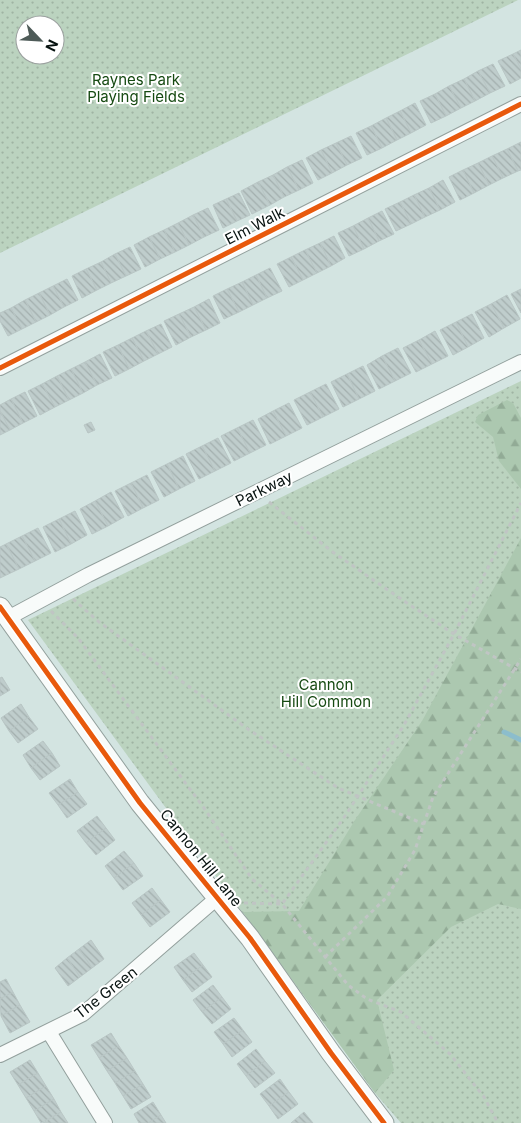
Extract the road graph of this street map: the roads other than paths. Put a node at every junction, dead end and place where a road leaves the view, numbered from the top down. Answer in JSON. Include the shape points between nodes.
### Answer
{"nodes":[{"id":1,"x":521,"y":104,"type":"edge"},
{"id":2,"x":521,"y":362,"type":"edge"},
{"id":3,"x":0,"y":368,"type":"edge"},
{"id":4,"x":4,"y":612,"type":"edge"},
{"id":5,"x":222,"y":904,"type":"junction"},
{"id":6,"x":49,"y":1032,"type":"junction"},
{"id":7,"x":0,"y":1055,"type":"edge"},
{"id":8,"x":105,"y":1123,"type":"edge"},
{"id":9,"x":384,"y":1123,"type":"edge"}],
"edges":[{"from":1,"to":3,"type":"street","name":"Elm Walk"},
{"from":2,"to":4,"type":"street","name":"Parkway","via":[[40,600]]},
{"from":4,"to":5,"type":"street","name":"Cannon Hill Lane","via":[[140,804]]},
{"from":5,"to":6,"type":"street","name":"The Green","via":[[83,1014]]},
{"from":5,"to":9,"type":"street","name":"Cannon Hill Lane"},
{"from":6,"to":7,"type":"street","name":"The Green"},
{"from":6,"to":8,"type":"street"}]}
